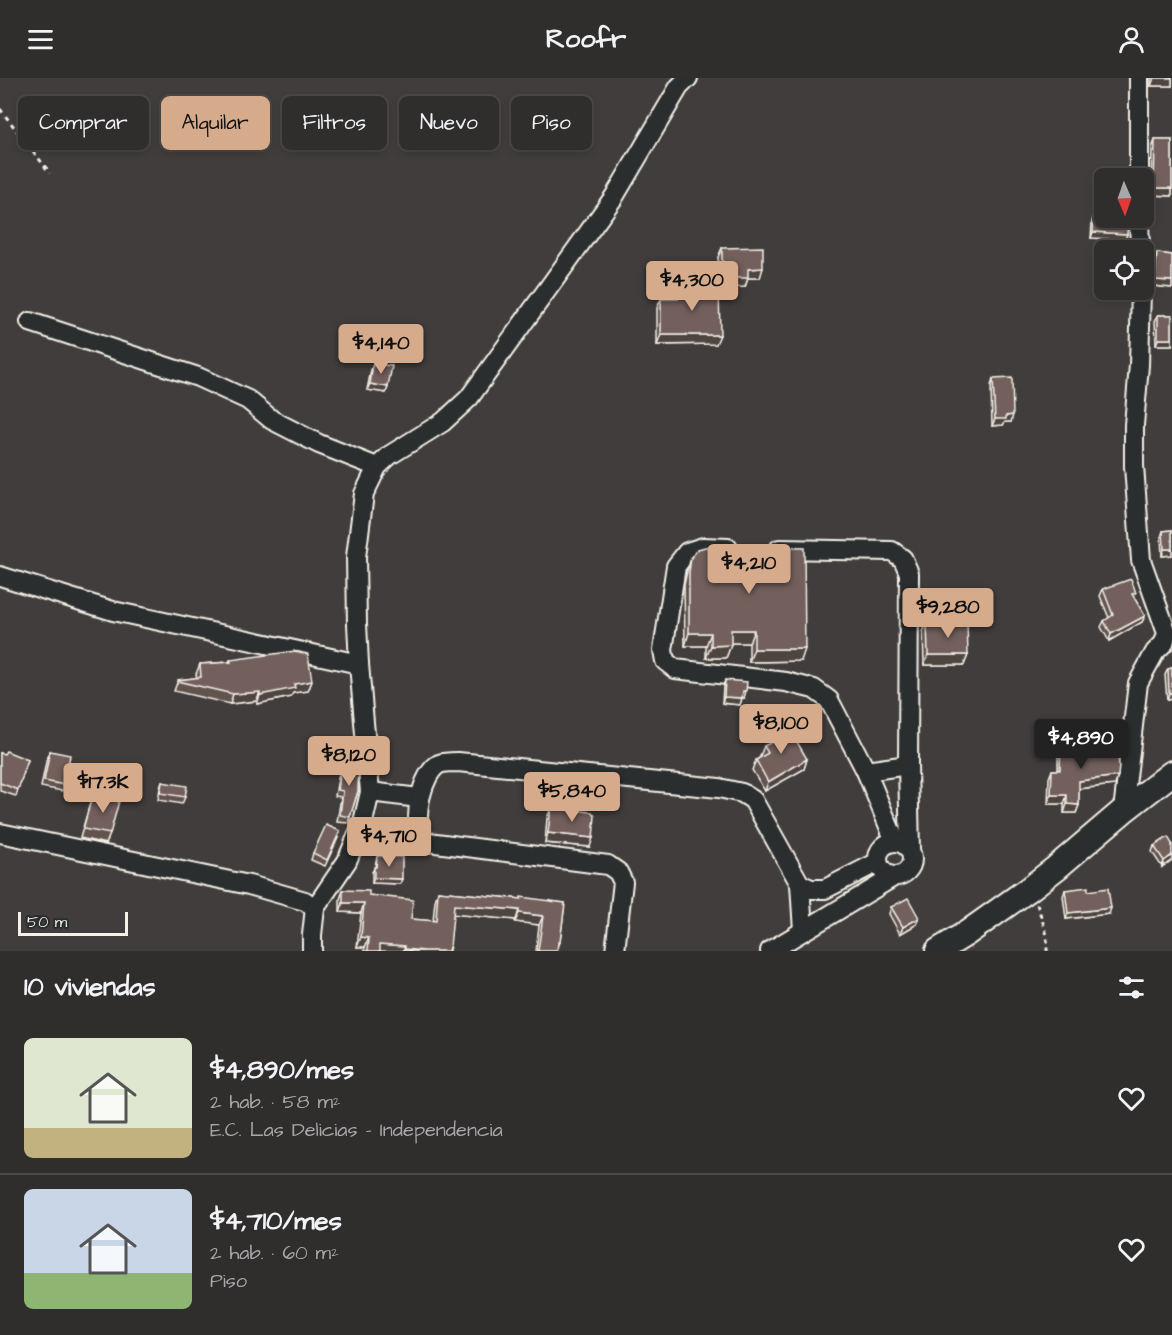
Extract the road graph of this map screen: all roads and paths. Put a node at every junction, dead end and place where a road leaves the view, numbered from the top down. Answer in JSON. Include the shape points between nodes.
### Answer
{"nodes":[{"id":1,"x":688,"y":78,"type":"edge"},
{"id":2,"x":1139,"y":78,"type":"edge"},
{"id":3,"x":0,"y":109,"type":"edge"},
{"id":4,"x":1139,"y":168,"type":"edge"},
{"id":5,"x":50,"y":173,"type":"dead end"},
{"id":6,"x":1141,"y":300,"type":"edge"},
{"id":7,"x":30,"y":322,"type":"dead end"},
{"id":8,"x":377,"y":467,"type":"junction"},
{"id":9,"x":0,"y":576,"type":"edge"},
{"id":10,"x":359,"y":664,"type":"junction"},
{"id":11,"x":908,"y":765,"type":"junction"},
{"id":12,"x":866,"y":771,"type":"junction"},
{"id":13,"x":1172,"y":773,"type":"edge"},
{"id":14,"x":370,"y":792,"type":"junction"},
{"id":15,"x":419,"y":798,"type":"junction"},
{"id":16,"x":1123,"y":811,"type":"junction"},
{"id":17,"x":0,"y":833,"type":"edge"},
{"id":18,"x":903,"y":846,"type":"junction"},
{"id":19,"x":878,"y":862,"type":"junction"},
{"id":20,"x":895,"y":876,"type":"junction"},
{"id":21,"x":800,"y":884,"type":"junction"},
{"id":22,"x":1029,"y":889,"type":"junction"},
{"id":23,"x":315,"y":908,"type":"junction"},
{"id":24,"x":803,"y":931,"type":"junction"},
{"id":25,"x":312,"y":951,"type":"edge"},
{"id":26,"x":615,"y":951,"type":"edge"},
{"id":27,"x":770,"y":951,"type":"edge"},
{"id":28,"x":938,"y":951,"type":"edge"},
{"id":29,"x":1047,"y":951,"type":"edge"}],
"edges":[{"from":1,"to":8,"type":"street","via":[[614,197],[469,398],[443,422]]},
{"from":2,"to":4,"type":"street"},
{"from":3,"to":5,"type":"path"},
{"from":6,"to":16,"type":"street","via":[[1134,425],[1140,548],[1167,633],[1138,683]]},
{"from":7,"to":8,"type":"street","via":[[198,377],[248,400],[272,420],[319,444]]},
{"from":8,"to":10,"type":"street","via":[[364,494],[356,557]]},
{"from":9,"to":10,"type":"street","via":[[113,611]]},
{"from":10,"to":14,"type":"street"},
{"from":11,"to":12,"type":"street"},
{"from":11,"to":12,"type":"street","via":[[909,573],[903,559],[892,551],[703,547],[687,552],[675,566],[663,650],[665,661],[675,669],[814,689],[829,700]]},
{"from":11,"to":18,"type":"street"},
{"from":12,"to":18,"type":"street"},
{"from":13,"to":16,"type":"street"},
{"from":14,"to":15,"type":"street"},
{"from":14,"to":23,"type":"street","via":[[347,861]]},
{"from":15,"to":21,"type":"street","via":[[428,775],[439,764],[458,762],[742,793],[753,800]]},
{"from":15,"to":26,"type":"street","via":[[419,828],[429,842],[608,865],[618,872],[623,882]]},
{"from":16,"to":22,"type":"street"},
{"from":17,"to":23,"type":"street","via":[[249,885],[305,901]]},
{"from":18,"to":19,"type":"street","via":[[884,846]]},
{"from":18,"to":20,"type":"street","via":[[912,856],[910,867]]},
{"from":19,"to":20,"type":"street","via":[[884,872]]},
{"from":19,"to":21,"type":"street","via":[[825,889]]},
{"from":20,"to":24,"type":"street"},
{"from":21,"to":24,"type":"street"},
{"from":22,"to":28,"type":"street"},
{"from":22,"to":29,"type":"path","via":[[1047,935]]},
{"from":23,"to":25,"type":"street"},
{"from":24,"to":27,"type":"street"}]}
